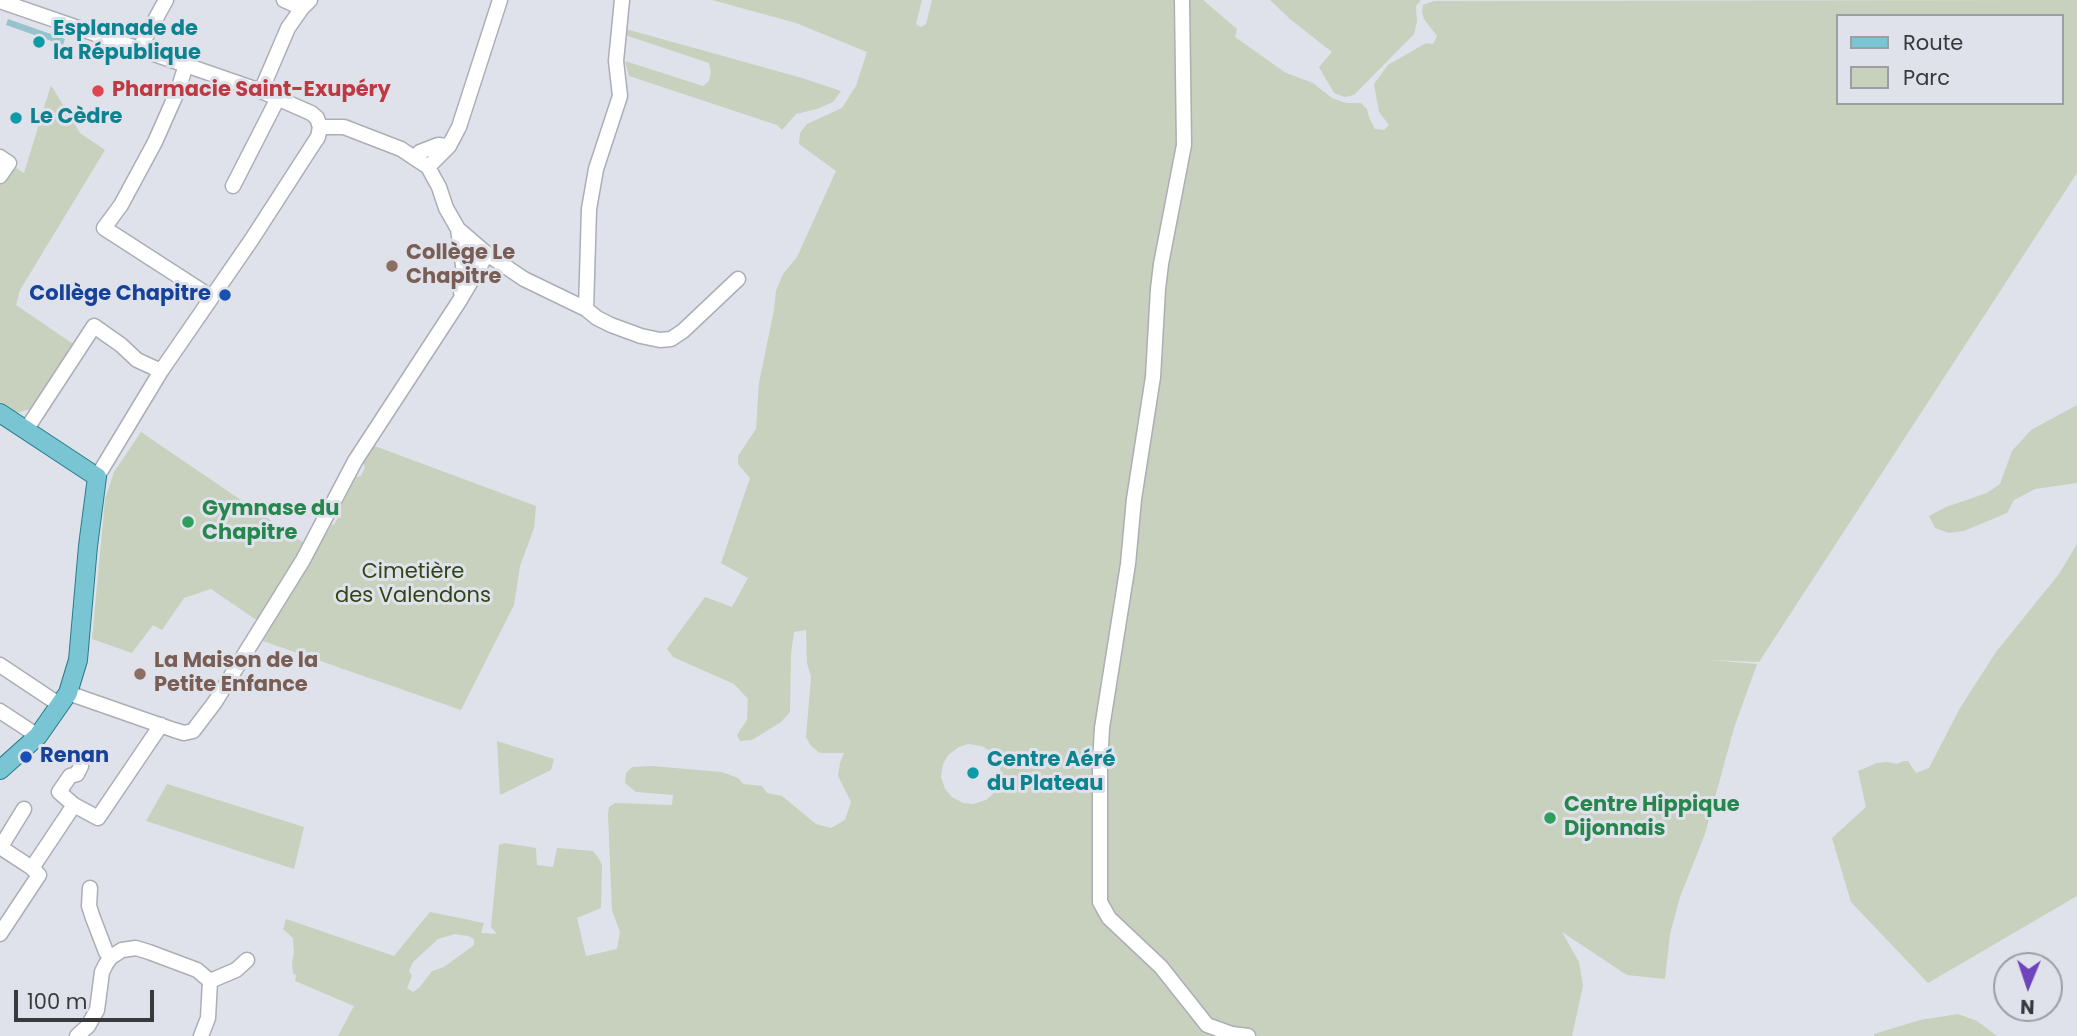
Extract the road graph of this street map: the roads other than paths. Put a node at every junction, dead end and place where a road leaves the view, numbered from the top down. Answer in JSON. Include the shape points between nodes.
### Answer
{"nodes":[{"id":1,"x":166,"y":0,"type":"edge"},
{"id":2,"x":284,"y":0,"type":"edge"},
{"id":3,"x":500,"y":0,"type":"edge"},
{"id":4,"x":622,"y":0,"type":"edge"},
{"id":5,"x":1182,"y":0,"type":"edge"},
{"id":6,"x":0,"y":2,"type":"edge"},
{"id":7,"x":306,"y":4,"type":"edge"},
{"id":8,"x":139,"y":49,"type":"junction"},
{"id":9,"x":186,"y":65,"type":"junction"},
{"id":10,"x":261,"y":91,"type":"junction"},
{"id":11,"x":278,"y":98,"type":"junction"},
{"id":12,"x":320,"y":127,"type":"junction"},
{"id":13,"x":449,"y":146,"type":"junction"},
{"id":14,"x":0,"y":157,"type":"edge"},
{"id":15,"x":414,"y":158,"type":"junction"},
{"id":16,"x":428,"y":167,"type":"junction"},
{"id":17,"x":0,"y":176,"type":"edge"},
{"id":18,"x":233,"y":187,"type":"dead end"},
{"id":19,"x":458,"y":229,"type":"junction"},
{"id":20,"x":487,"y":254,"type":"junction"},
{"id":21,"x":738,"y":279,"type":"dead end"},
{"id":22,"x":211,"y":298,"type":"junction"},
{"id":23,"x":460,"y":300,"type":"junction"},
{"id":24,"x":586,"y":309,"type":"junction"},
{"id":25,"x":161,"y":371,"type":"junction"},
{"id":26,"x":0,"y":413,"type":"edge"},
{"id":27,"x":26,"y":430,"type":"junction"},
{"id":28,"x":97,"y":477,"type":"junction"},
{"id":29,"x":0,"y":665,"type":"edge"},
{"id":30,"x":64,"y":699,"type":"junction"},
{"id":31,"x":0,"y":711,"type":"edge"},
{"id":32,"x":161,"y":725,"type":"junction"},
{"id":33,"x":38,"y":736,"type":"junction"},
{"id":34,"x":81,"y":766,"type":"dead end"},
{"id":35,"x":0,"y":769,"type":"edge"},
{"id":36,"x":74,"y":805,"type":"junction"},
{"id":37,"x":24,"y":809,"type":"dead end"},
{"id":38,"x":0,"y":847,"type":"edge"},
{"id":39,"x":32,"y":868,"type":"junction"},
{"id":40,"x":90,"y":888,"type":"dead end"},
{"id":41,"x":0,"y":934,"type":"edge"},
{"id":42,"x":111,"y":957,"type":"junction"},
{"id":43,"x":247,"y":960,"type":"dead end"},
{"id":44,"x":210,"y":981,"type":"junction"},
{"id":45,"x":77,"y":1036,"type":"edge"},
{"id":46,"x":201,"y":1036,"type":"edge"},
{"id":47,"x":1248,"y":1036,"type":"edge"}],
"edges":[{"from":1,"to":8,"type":"street"},
{"from":2,"to":7,"type":"street"},
{"from":3,"to":13,"type":"street"},
{"from":4,"to":24,"type":"street","via":[[616,61],[620,96],[596,169],[589,209]]},
{"from":5,"to":47,"type":"street","via":[[1184,145],[1164,244],[1153,377],[1102,728],[1100,902],[1109,918],[1161,967],[1208,1025]]},
{"from":6,"to":8,"type":"street"},
{"from":7,"to":10,"type":"street","via":[[288,28]]},
{"from":8,"to":9,"type":"street"},
{"from":9,"to":10,"type":"street"},
{"from":9,"to":22,"type":"street","via":[[155,142],[104,228]]},
{"from":10,"to":11,"type":"street"},
{"from":11,"to":12,"type":"street","via":[[312,113]]},
{"from":11,"to":18,"type":"street"},
{"from":12,"to":15,"type":"street","via":[[344,127]]},
{"from":12,"to":22,"type":"street","via":[[318,137]]},
{"from":13,"to":15,"type":"street","via":[[439,145]]},
{"from":13,"to":16,"type":"street"},
{"from":14,"to":17,"type":"street","via":[[9,163]]},
{"from":15,"to":16,"type":"street"},
{"from":16,"to":19,"type":"street"},
{"from":19,"to":20,"type":"street"},
{"from":19,"to":23,"type":"street","via":[[464,272]]},
{"from":20,"to":23,"type":"street"},
{"from":20,"to":24,"type":"street","via":[[524,279]]},
{"from":21,"to":24,"type":"street","via":[[671,339],[642,336]]},
{"from":22,"to":25,"type":"street"},
{"from":23,"to":32,"type":"street","via":[[355,461],[303,560],[203,720],[193,732]]},
{"from":25,"to":27,"type":"street","via":[[137,360],[94,326]]},
{"from":25,"to":28,"type":"street"},
{"from":26,"to":27,"type":"main road"},
{"from":27,"to":28,"type":"main road"},
{"from":28,"to":30,"type":"main road","via":[[78,660]]},
{"from":29,"to":30,"type":"street"},
{"from":30,"to":32,"type":"street"},
{"from":30,"to":33,"type":"main road"},
{"from":31,"to":33,"type":"street"},
{"from":32,"to":36,"type":"street","via":[[98,818]]},
{"from":33,"to":35,"type":"main road"},
{"from":34,"to":36,"type":"street","via":[[59,792]]},
{"from":36,"to":39,"type":"street"},
{"from":37,"to":38,"type":"street"},
{"from":38,"to":39,"type":"street"},
{"from":39,"to":41,"type":"street","via":[[39,875]]},
{"from":40,"to":42,"type":"street","via":[[89,906]]},
{"from":42,"to":44,"type":"street","via":[[127,949],[141,950],[197,970]]},
{"from":42,"to":45,"type":"street","via":[[104,968],[94,1016]]},
{"from":43,"to":44,"type":"street"},
{"from":44,"to":46,"type":"street","via":[[208,1018]]}]}
